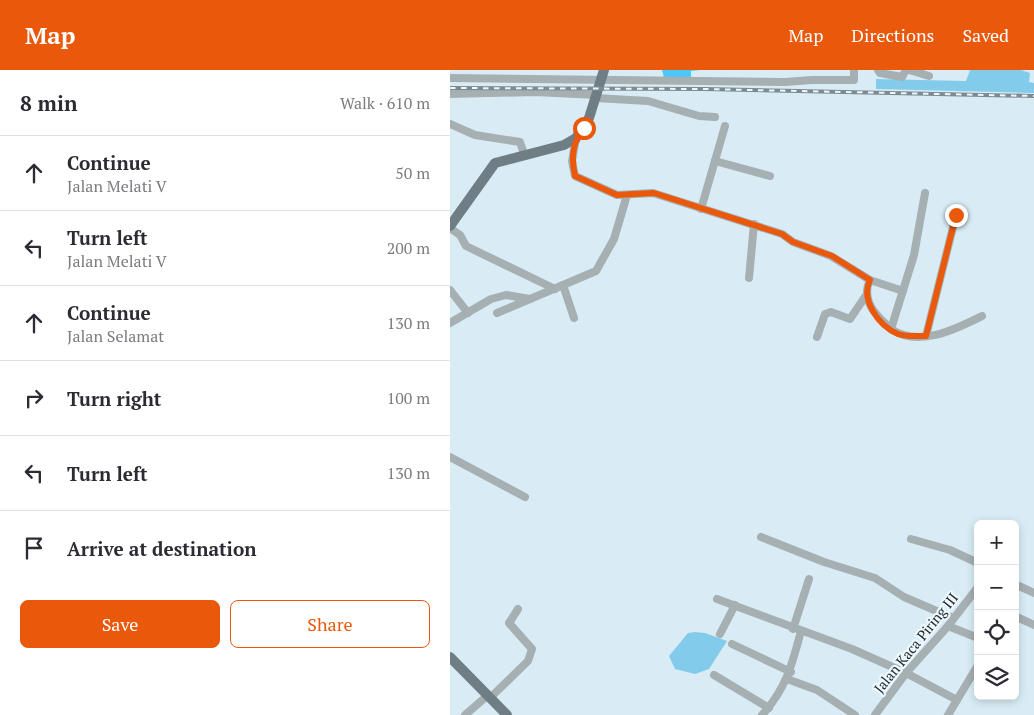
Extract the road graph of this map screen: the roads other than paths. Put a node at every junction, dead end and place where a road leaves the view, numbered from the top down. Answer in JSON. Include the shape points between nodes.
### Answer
{"nodes":[{"id":1,"x":537,"y":70,"type":"edge"},
{"id":2,"x":604,"y":70,"type":"edge"},
{"id":3,"x":854,"y":70,"type":"edge"},
{"id":4,"x":878,"y":70,"type":"edge"},
{"id":5,"x":907,"y":70,"type":"edge"},
{"id":6,"x":888,"y":72,"type":"edge"},
{"id":7,"x":454,"y":75,"type":"edge"},
{"id":8,"x":928,"y":76,"type":"dead end"},
{"id":9,"x":536,"y":79,"type":"junction"},
{"id":10,"x":601,"y":81,"type":"junction"},
{"id":11,"x":450,"y":94,"type":"edge"},
{"id":12,"x":596,"y":97,"type":"junction"},
{"id":13,"x":715,"y":117,"type":"dead end"},
{"id":14,"x":450,"y":124,"type":"edge"},
{"id":15,"x":725,"y":126,"type":"dead end"},
{"id":16,"x":576,"y":138,"type":"junction"},
{"id":17,"x":524,"y":154,"type":"junction"},
{"id":18,"x":715,"y":161,"type":"junction"},
{"id":19,"x":770,"y":176,"type":"dead end"},
{"id":20,"x":926,"y":193,"type":"dead end"},
{"id":21,"x":628,"y":195,"type":"junction"},
{"id":22,"x":701,"y":209,"type":"junction"},
{"id":23,"x":956,"y":215,"type":"dead end"},
{"id":24,"x":754,"y":224,"type":"junction"},
{"id":25,"x":450,"y":227,"type":"edge"},
{"id":26,"x":749,"y":278,"type":"dead end"},
{"id":27,"x":870,"y":280,"type":"junction"},
{"id":28,"x":559,"y":287,"type":"junction"},
{"id":29,"x":450,"y":290,"type":"edge"},
{"id":30,"x":903,"y":292,"type":"junction"},
{"id":31,"x":866,"y":294,"type":"junction"},
{"id":32,"x":530,"y":300,"type":"junction"},
{"id":33,"x":468,"y":313,"type":"junction"},
{"id":34,"x":497,"y":313,"type":"dead end"},
{"id":35,"x":982,"y":316,"type":"dead end"},
{"id":36,"x":574,"y":318,"type":"dead end"},
{"id":37,"x":450,"y":323,"type":"edge"},
{"id":38,"x":891,"y":329,"type":"junction"},
{"id":39,"x":926,"y":336,"type":"junction"},
{"id":40,"x":817,"y":337,"type":"dead end"},
{"id":41,"x":450,"y":457,"type":"edge"},
{"id":42,"x":525,"y":498,"type":"dead end"},
{"id":43,"x":761,"y":537,"type":"dead end"},
{"id":44,"x":911,"y":539,"type":"dead end"},
{"id":45,"x":974,"y":561,"type":"edge"},
{"id":46,"x":809,"y":579,"type":"dead end"},
{"id":47,"x":1019,"y":588,"type":"edge"},
{"id":48,"x":974,"y":592,"type":"edge"},
{"id":49,"x":1034,"y":593,"type":"edge"},
{"id":50,"x":717,"y":599,"type":"dead end"},
{"id":51,"x":735,"y":605,"type":"junction"},
{"id":52,"x":518,"y":609,"type":"dead end"},
{"id":53,"x":953,"y":618,"type":"junction"},
{"id":54,"x":1019,"y":618,"type":"edge"},
{"id":55,"x":1034,"y":625,"type":"edge"},
{"id":56,"x":948,"y":626,"type":"junction"},
{"id":57,"x":793,"y":629,"type":"junction"},
{"id":58,"x":802,"y":631,"type":"junction"},
{"id":59,"x":720,"y":634,"type":"dead end"},
{"id":60,"x":974,"y":636,"type":"edge"},
{"id":61,"x":732,"y":644,"type":"dead end"},
{"id":62,"x":450,"y":657,"type":"edge"},
{"id":63,"x":974,"y":672,"type":"edge"},
{"id":64,"x":906,"y":673,"type":"junction"},
{"id":65,"x":714,"y":675,"type":"dead end"},
{"id":66,"x":789,"y":675,"type":"junction"},
{"id":67,"x":488,"y":697,"type":"junction"},
{"id":68,"x":957,"y":700,"type":"junction"},
{"id":69,"x":768,"y":708,"type":"junction"},
{"id":70,"x":465,"y":715,"type":"edge"},
{"id":71,"x":507,"y":715,"type":"edge"},
{"id":72,"x":762,"y":715,"type":"edge"},
{"id":73,"x":855,"y":715,"type":"edge"},
{"id":74,"x":875,"y":715,"type":"edge"},
{"id":75,"x":948,"y":715,"type":"edge"}],
"edges":[{"from":1,"to":9,"type":"street"},
{"from":2,"to":10,"type":"main road"},
{"from":3,"to":10,"type":"street","via":[[854,80]]},
{"from":4,"to":6,"type":"street"},
{"from":5,"to":6,"type":"street","via":[[904,77]]},
{"from":5,"to":8,"type":"street"},
{"from":7,"to":9,"type":"street"},
{"from":9,"to":10,"type":"street"},
{"from":10,"to":12,"type":"main road"},
{"from":11,"to":12,"type":"street","via":[[535,92]]},
{"from":12,"to":13,"type":"street","via":[[648,101],[698,116]]},
{"from":12,"to":16,"type":"main road","via":[[584,128]]},
{"from":14,"to":17,"type":"street","via":[[475,135],[520,142]]},
{"from":15,"to":18,"type":"street"},
{"from":16,"to":17,"type":"main road","via":[[564,145]]},
{"from":16,"to":21,"type":"street","via":[[572,161],[575,176],[607,192]]},
{"from":17,"to":25,"type":"main road","via":[[495,163]]},
{"from":18,"to":19,"type":"street"},
{"from":18,"to":22,"type":"street"},
{"from":20,"to":30,"type":"street"},
{"from":21,"to":22,"type":"street","via":[[654,193]]},
{"from":21,"to":28,"type":"street","via":[[614,239],[596,272]]},
{"from":22,"to":24,"type":"street"},
{"from":23,"to":39,"type":"street"},
{"from":24,"to":26,"type":"street"},
{"from":24,"to":27,"type":"street","via":[[832,256]]},
{"from":25,"to":28,"type":"street","via":[[466,246]]},
{"from":27,"to":30,"type":"street"},
{"from":27,"to":31,"type":"street"},
{"from":28,"to":32,"type":"street"},
{"from":28,"to":36,"type":"street"},
{"from":29,"to":33,"type":"street"},
{"from":30,"to":38,"type":"street"},
{"from":31,"to":38,"type":"street","via":[[874,313]]},
{"from":31,"to":40,"type":"street","via":[[850,319],[831,312],[825,314]]},
{"from":32,"to":33,"type":"street","via":[[506,295],[491,299]]},
{"from":32,"to":34,"type":"street"},
{"from":33,"to":37,"type":"street"},
{"from":35,"to":39,"type":"street","via":[[947,332]]},
{"from":38,"to":39,"type":"street","via":[[905,335]]},
{"from":41,"to":42,"type":"street"},
{"from":43,"to":53,"type":"street","via":[[875,578],[904,597]]},
{"from":44,"to":45,"type":"street","via":[[950,550]]},
{"from":46,"to":57,"type":"street"},
{"from":47,"to":49,"type":"street"},
{"from":48,"to":53,"type":"street","name":"Jalan Kaca Piring III"},
{"from":50,"to":51,"type":"street"},
{"from":51,"to":57,"type":"street"},
{"from":51,"to":59,"type":"street"},
{"from":52,"to":67,"type":"street","via":[[509,623],[533,654]]},
{"from":53,"to":56,"type":"street","name":"Jalan Kaca Piring III"},
{"from":54,"to":55,"type":"street"},
{"from":56,"to":60,"type":"street"},
{"from":56,"to":64,"type":"street","name":"Jalan Kaca Piring III"},
{"from":57,"to":58,"type":"street"},
{"from":58,"to":64,"type":"street"},
{"from":58,"to":66,"type":"street"},
{"from":61,"to":66,"type":"street"},
{"from":62,"to":67,"type":"main road"},
{"from":63,"to":68,"type":"street"},
{"from":64,"to":68,"type":"street"},
{"from":64,"to":74,"type":"street","name":"Jalan Kaca Piring III"},
{"from":65,"to":69,"type":"street"},
{"from":66,"to":69,"type":"street"},
{"from":66,"to":73,"type":"street"},
{"from":67,"to":70,"type":"street"},
{"from":67,"to":71,"type":"main road"},
{"from":68,"to":75,"type":"street"},
{"from":69,"to":72,"type":"street"}]}
